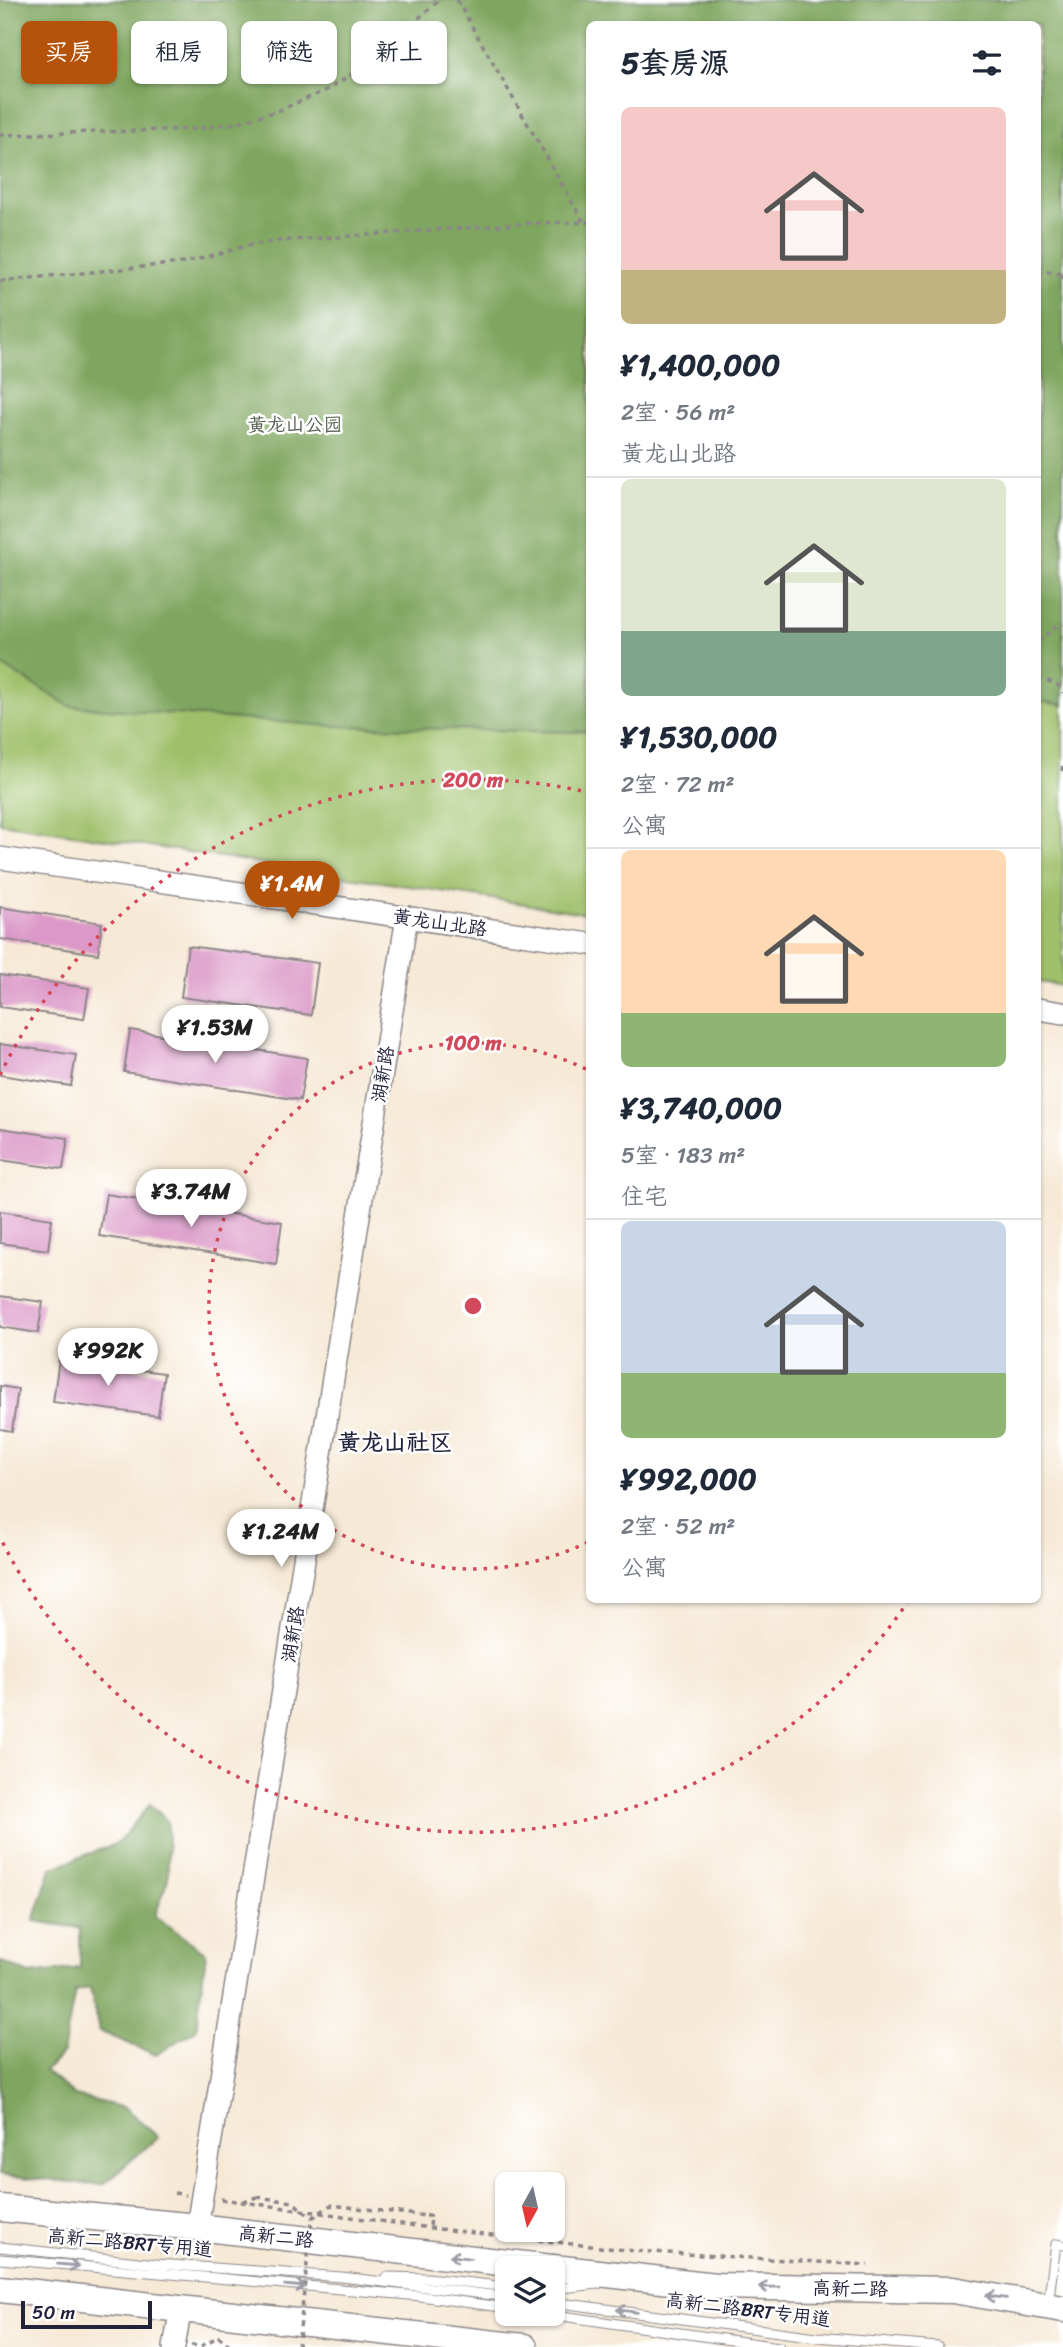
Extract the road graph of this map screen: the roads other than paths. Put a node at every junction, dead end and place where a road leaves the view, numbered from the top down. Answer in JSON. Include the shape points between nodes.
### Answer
{"nodes":[{"id":1,"x":0,"y":858,"type":"edge"},
{"id":2,"x":407,"y":917,"type":"junction"},
{"id":3,"x":586,"y":943,"type":"edge"},
{"id":4,"x":1041,"y":1009,"type":"edge"},
{"id":5,"x":1063,"y":1013,"type":"edge"},
{"id":6,"x":0,"y":2208,"type":"edge"},
{"id":7,"x":197,"y":2227,"type":"junction"},
{"id":8,"x":1063,"y":2245,"type":"edge"},
{"id":9,"x":0,"y":2247,"type":"edge"},
{"id":10,"x":0,"y":2259,"type":"edge"},
{"id":11,"x":495,"y":2261,"type":"edge"},
{"id":12,"x":565,"y":2270,"type":"edge"},
{"id":13,"x":342,"y":2277,"type":"junction"},
{"id":14,"x":641,"y":2279,"type":"junction"},
{"id":15,"x":495,"y":2286,"type":"edge"},
{"id":16,"x":565,"y":2288,"type":"edge"},
{"id":17,"x":0,"y":2289,"type":"edge"},
{"id":18,"x":495,"y":2295,"type":"edge"},
{"id":19,"x":565,"y":2304,"type":"edge"},
{"id":20,"x":495,"y":2306,"type":"edge"},
{"id":21,"x":1055,"y":2307,"type":"edge"},
{"id":22,"x":181,"y":2308,"type":"junction"},
{"id":23,"x":565,"y":2316,"type":"edge"},
{"id":24,"x":727,"y":2339,"type":"junction"},
{"id":25,"x":174,"y":2347,"type":"edge"},
{"id":26,"x":524,"y":2347,"type":"edge"},
{"id":27,"x":757,"y":2347,"type":"edge"},
{"id":28,"x":779,"y":2347,"type":"edge"},
{"id":29,"x":938,"y":2347,"type":"edge"}],
"edges":[{"from":1,"to":2,"type":"street","name":"黄龙山北路"},
{"from":2,"to":3,"type":"street","name":"黄龙山北路"},
{"from":2,"to":7,"type":"street","name":"湖新路"},
{"from":4,"to":5,"type":"street"},
{"from":6,"to":7,"type":"main road","name":"高新二路"},
{"from":11,"to":7,"type":"main road","name":"高新二路","one_way":true},
{"from":8,"to":21,"type":"lane","via":[[1056,2244]]},
{"from":9,"to":13,"type":"lane","name":"高新二路BRT专用道"},
{"from":10,"to":20,"type":"lane","name":"高新二路BRT专用道","one_way":true},
{"from":12,"to":14,"type":"main road","name":"高新二路"},
{"from":13,"to":15,"type":"lane","via":[[427,2278]]},
{"from":13,"to":18,"type":"lane","name":"高新二路BRT专用道"},
{"from":14,"to":16,"type":"lane"},
{"from":21,"to":14,"type":"main road","name":"高新二路","one_way":true,"via":[[953,2290],[716,2286]]},
{"from":17,"to":22,"type":"main road"},
{"from":29,"to":19,"type":"lane","name":"高新二路BRT专用道","one_way":true,"via":[[817,2337]]},
{"from":22,"to":25,"type":"street"},
{"from":22,"to":26,"type":"main road"},
{"from":23,"to":24,"type":"lane","name":"高新二路BRT专用道"},
{"from":24,"to":27,"type":"lane"},
{"from":24,"to":28,"type":"lane","name":"高新二路BRT专用道"}]}
